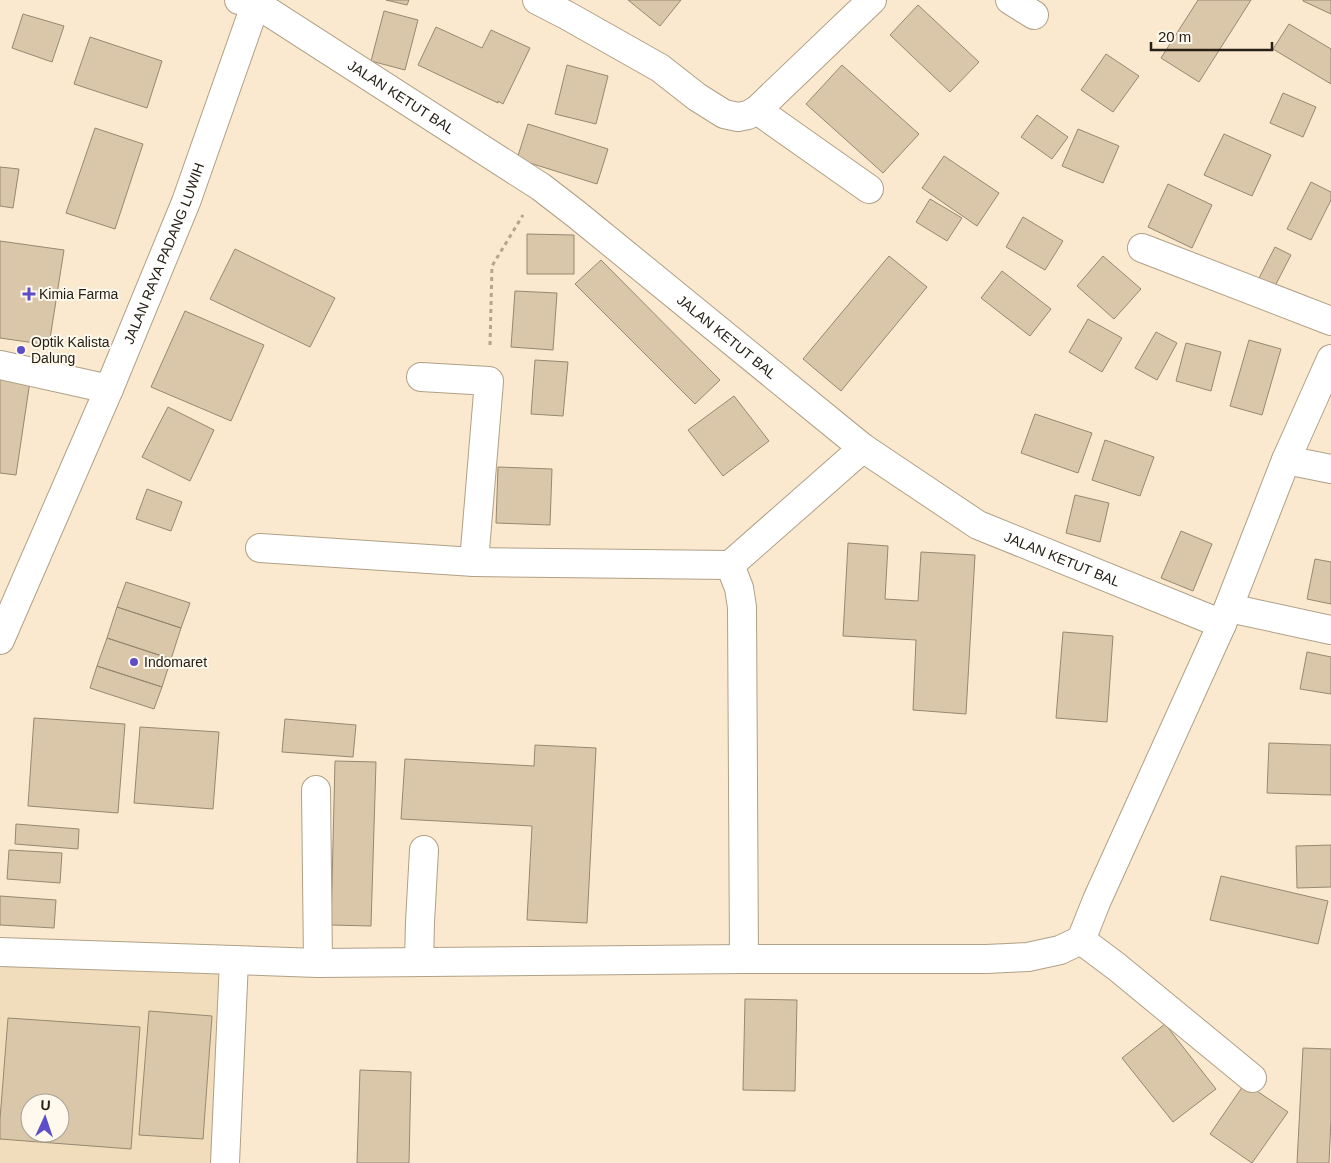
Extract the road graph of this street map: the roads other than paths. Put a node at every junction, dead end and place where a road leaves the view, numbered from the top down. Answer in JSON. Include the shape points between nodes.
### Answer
{"nodes":[{"id":1,"x":537,"y":0,"type":"edge"},
{"id":2,"x":872,"y":0,"type":"edge"},
{"id":3,"x":1010,"y":0,"type":"edge"},
{"id":4,"x":250,"y":1,"type":"edge"},
{"id":5,"x":1034,"y":15,"type":"dead end"},
{"id":6,"x":757,"y":110,"type":"junction"},
{"id":7,"x":868,"y":189,"type":"dead end"},
{"id":8,"x":1142,"y":248,"type":"dead end"},
{"id":9,"x":1331,"y":321,"type":"edge"},
{"id":10,"x":1331,"y":359,"type":"edge"},
{"id":11,"x":0,"y":365,"type":"edge"},
{"id":12,"x":421,"y":377,"type":"dead end"},
{"id":13,"x":109,"y":389,"type":"junction"},
{"id":14,"x":863,"y":448,"type":"junction"},
{"id":15,"x":1286,"y":460,"type":"junction"},
{"id":16,"x":1331,"y":469,"type":"edge"},
{"id":17,"x":260,"y":548,"type":"dead end"},
{"id":18,"x":474,"y":562,"type":"junction"},
{"id":19,"x":730,"y":564,"type":"junction"},
{"id":20,"x":1226,"y":616,"type":"junction"},
{"id":21,"x":1331,"y":630,"type":"edge"},
{"id":22,"x":0,"y":640,"type":"edge"},
{"id":23,"x":316,"y":790,"type":"dead end"},
{"id":24,"x":424,"y":850,"type":"dead end"},
{"id":25,"x":1081,"y":940,"type":"junction"},
{"id":26,"x":0,"y":952,"type":"edge"},
{"id":27,"x":744,"y":959,"type":"junction"},
{"id":28,"x":234,"y":961,"type":"junction"},
{"id":29,"x":419,"y":962,"type":"junction"},
{"id":30,"x":318,"y":963,"type":"junction"},
{"id":31,"x":1252,"y":1078,"type":"dead end"},
{"id":32,"x":225,"y":1163,"type":"edge"}],
"edges":[{"from":1,"to":6,"type":"street","via":[[660,68],[724,114],[738,117]]},
{"from":2,"to":6,"type":"street"},
{"from":3,"to":5,"type":"street"},
{"from":4,"to":13,"type":"street","name":"JALAN RAYA PADANG LUWIH","via":[[186,202]]},
{"from":4,"to":14,"type":"street","name":"JALAN KETUT BAL","via":[[540,187]]},
{"from":6,"to":7,"type":"street"},
{"from":8,"to":9,"type":"street"},
{"from":10,"to":15,"type":"street"},
{"from":11,"to":13,"type":"street"},
{"from":12,"to":18,"type":"street","via":[[489,381]]},
{"from":13,"to":22,"type":"street","name":"JALAN RAYA PADANG LUWIH"},
{"from":14,"to":19,"type":"street"},
{"from":14,"to":20,"type":"street","name":"JALAN KETUT BAL","via":[[978,525]]},
{"from":15,"to":16,"type":"street"},
{"from":15,"to":20,"type":"street"},
{"from":17,"to":18,"type":"street"},
{"from":18,"to":19,"type":"street"},
{"from":19,"to":27,"type":"street","via":[[742,607]]},
{"from":20,"to":21,"type":"street","name":"JALAN KETUT BAL"},
{"from":20,"to":25,"type":"street"},
{"from":23,"to":30,"type":"street"},
{"from":24,"to":29,"type":"street"},
{"from":25,"to":27,"type":"street","via":[[1060,950],[1028,957]]},
{"from":25,"to":31,"type":"street"},
{"from":26,"to":28,"type":"street"},
{"from":27,"to":29,"type":"street"},
{"from":28,"to":30,"type":"street"},
{"from":28,"to":32,"type":"street"},
{"from":29,"to":30,"type":"street"}]}
